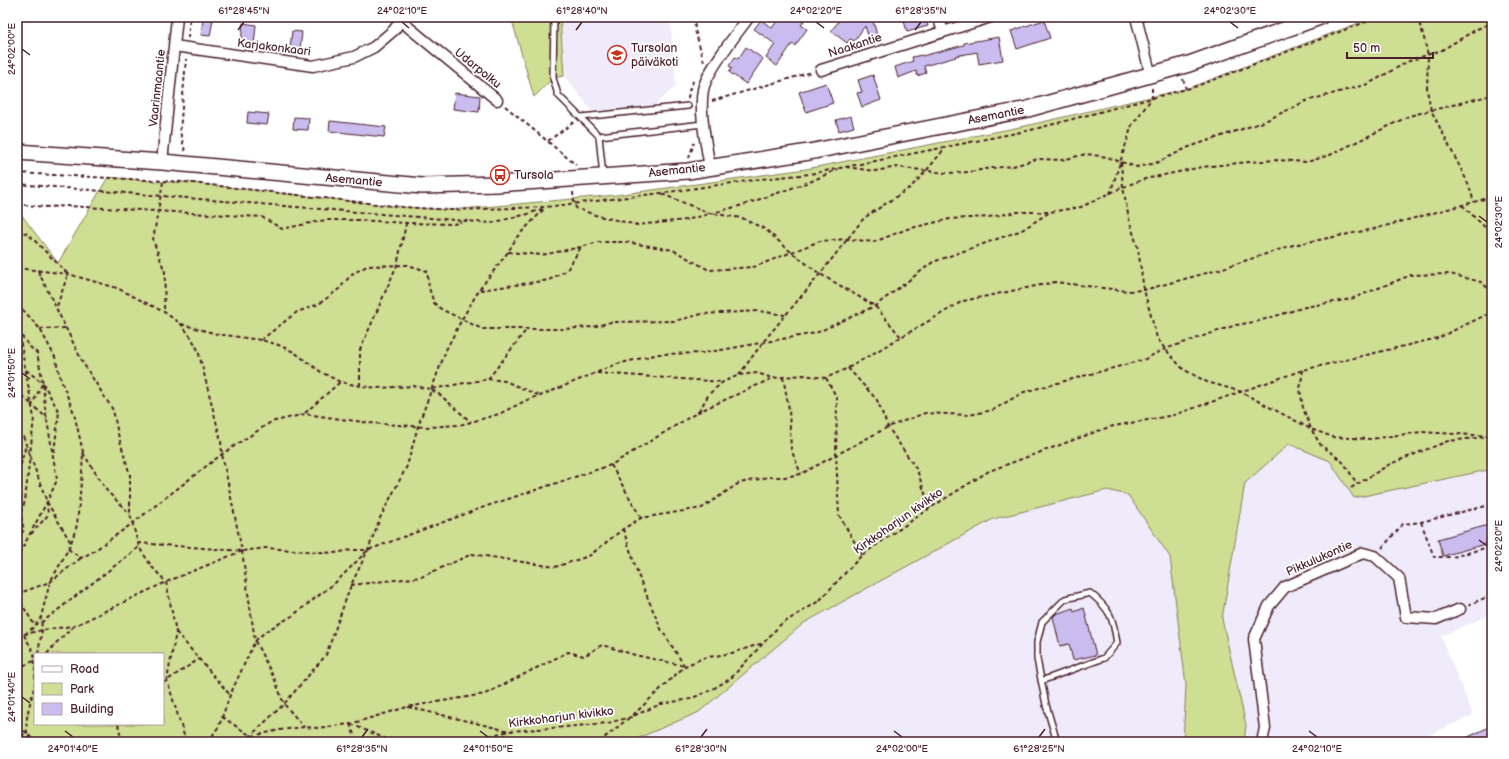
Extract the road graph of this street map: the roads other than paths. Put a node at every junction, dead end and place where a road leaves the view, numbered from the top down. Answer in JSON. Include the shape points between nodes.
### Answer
{"nodes":[{"id":1,"x":177,"y":17,"type":"edge"},
{"id":2,"x":554,"y":17,"type":"edge"},
{"id":3,"x":749,"y":17,"type":"edge"},
{"id":4,"x":938,"y":17,"type":"edge"},
{"id":5,"x":991,"y":17,"type":"edge"},
{"id":6,"x":1136,"y":17,"type":"edge"},
{"id":7,"x":1320,"y":17,"type":"edge"},
{"id":8,"x":402,"y":19,"type":"edge"},
{"id":9,"x":943,"y":31,"type":"junction"},
{"id":10,"x":174,"y":46,"type":"junction"},
{"id":11,"x":821,"y":70,"type":"road end"},
{"id":12,"x":1151,"y":76,"type":"junction"},
{"id":13,"x":497,"y":100,"type":"road end"},
{"id":14,"x":688,"y":106,"type":"dead end"},
{"id":15,"x":581,"y":117,"type":"junction"},
{"id":16,"x":704,"y":124,"type":"junction"},
{"id":17,"x":599,"y":136,"type":"junction"},
{"id":18,"x":17,"y":152,"type":"edge"},
{"id":19,"x":162,"y":162,"type":"junction"},
{"id":20,"x":710,"y":167,"type":"junction"},
{"id":21,"x":603,"y":177,"type":"junction"},
{"id":22,"x":1460,"y":609,"type":"road end"},
{"id":23,"x":1041,"y":681,"type":"junction"},
{"id":24,"x":1057,"y":742,"type":"edge"},
{"id":25,"x":1262,"y":742,"type":"edge"}],
"edges":[{"from":1,"to":10,"type":"street","name":"Vaarinmaantie"},
{"from":2,"to":15,"type":"lane","via":[[553,78],[558,95]]},
{"from":3,"to":16,"type":"street","via":[[707,77],[702,104]]},
{"from":4,"to":9,"type":"street"},
{"from":5,"to":9,"type":"street","name":"Naakantie"},
{"from":6,"to":12,"type":"street"},
{"from":7,"to":12,"type":"main road","name":"Asemantie"},
{"from":8,"to":10,"type":"street","name":"Karjakonkaari","via":[[394,30],[374,47],[354,57],[313,66]]},
{"from":8,"to":13,"type":"street","name":"Udarpolku"},
{"from":9,"to":11,"type":"street","name":"Naakantie"},
{"from":10,"to":19,"type":"street","name":"Vaarinmaantie"},
{"from":12,"to":20,"type":"main road","name":"Asemantie","via":[[1000,115],[809,152]]},
{"from":14,"to":15,"type":"lane"},
{"from":15,"to":17,"type":"lane"},
{"from":16,"to":17,"type":"lane"},
{"from":16,"to":20,"type":"street"},
{"from":17,"to":21,"type":"lane"},
{"from":18,"to":19,"type":"main road","name":"Asemantie"},
{"from":19,"to":21,"type":"main road","name":"Asemantie","via":[[422,186]]},
{"from":20,"to":21,"type":"main road","name":"Asemantie"},
{"from":22,"to":25,"type":"street","name":"Pikkulukontie","via":[[1436,619],[1406,617],[1400,578],[1375,556],[1363,553],[1285,587],[1269,606],[1254,639],[1265,728]]},
{"from":23,"to":23,"type":"lane","via":[[1104,658],[1117,644],[1114,623],[1104,604],[1090,593],[1064,599],[1042,622],[1037,642]]},
{"from":23,"to":24,"type":"lane"}]}
